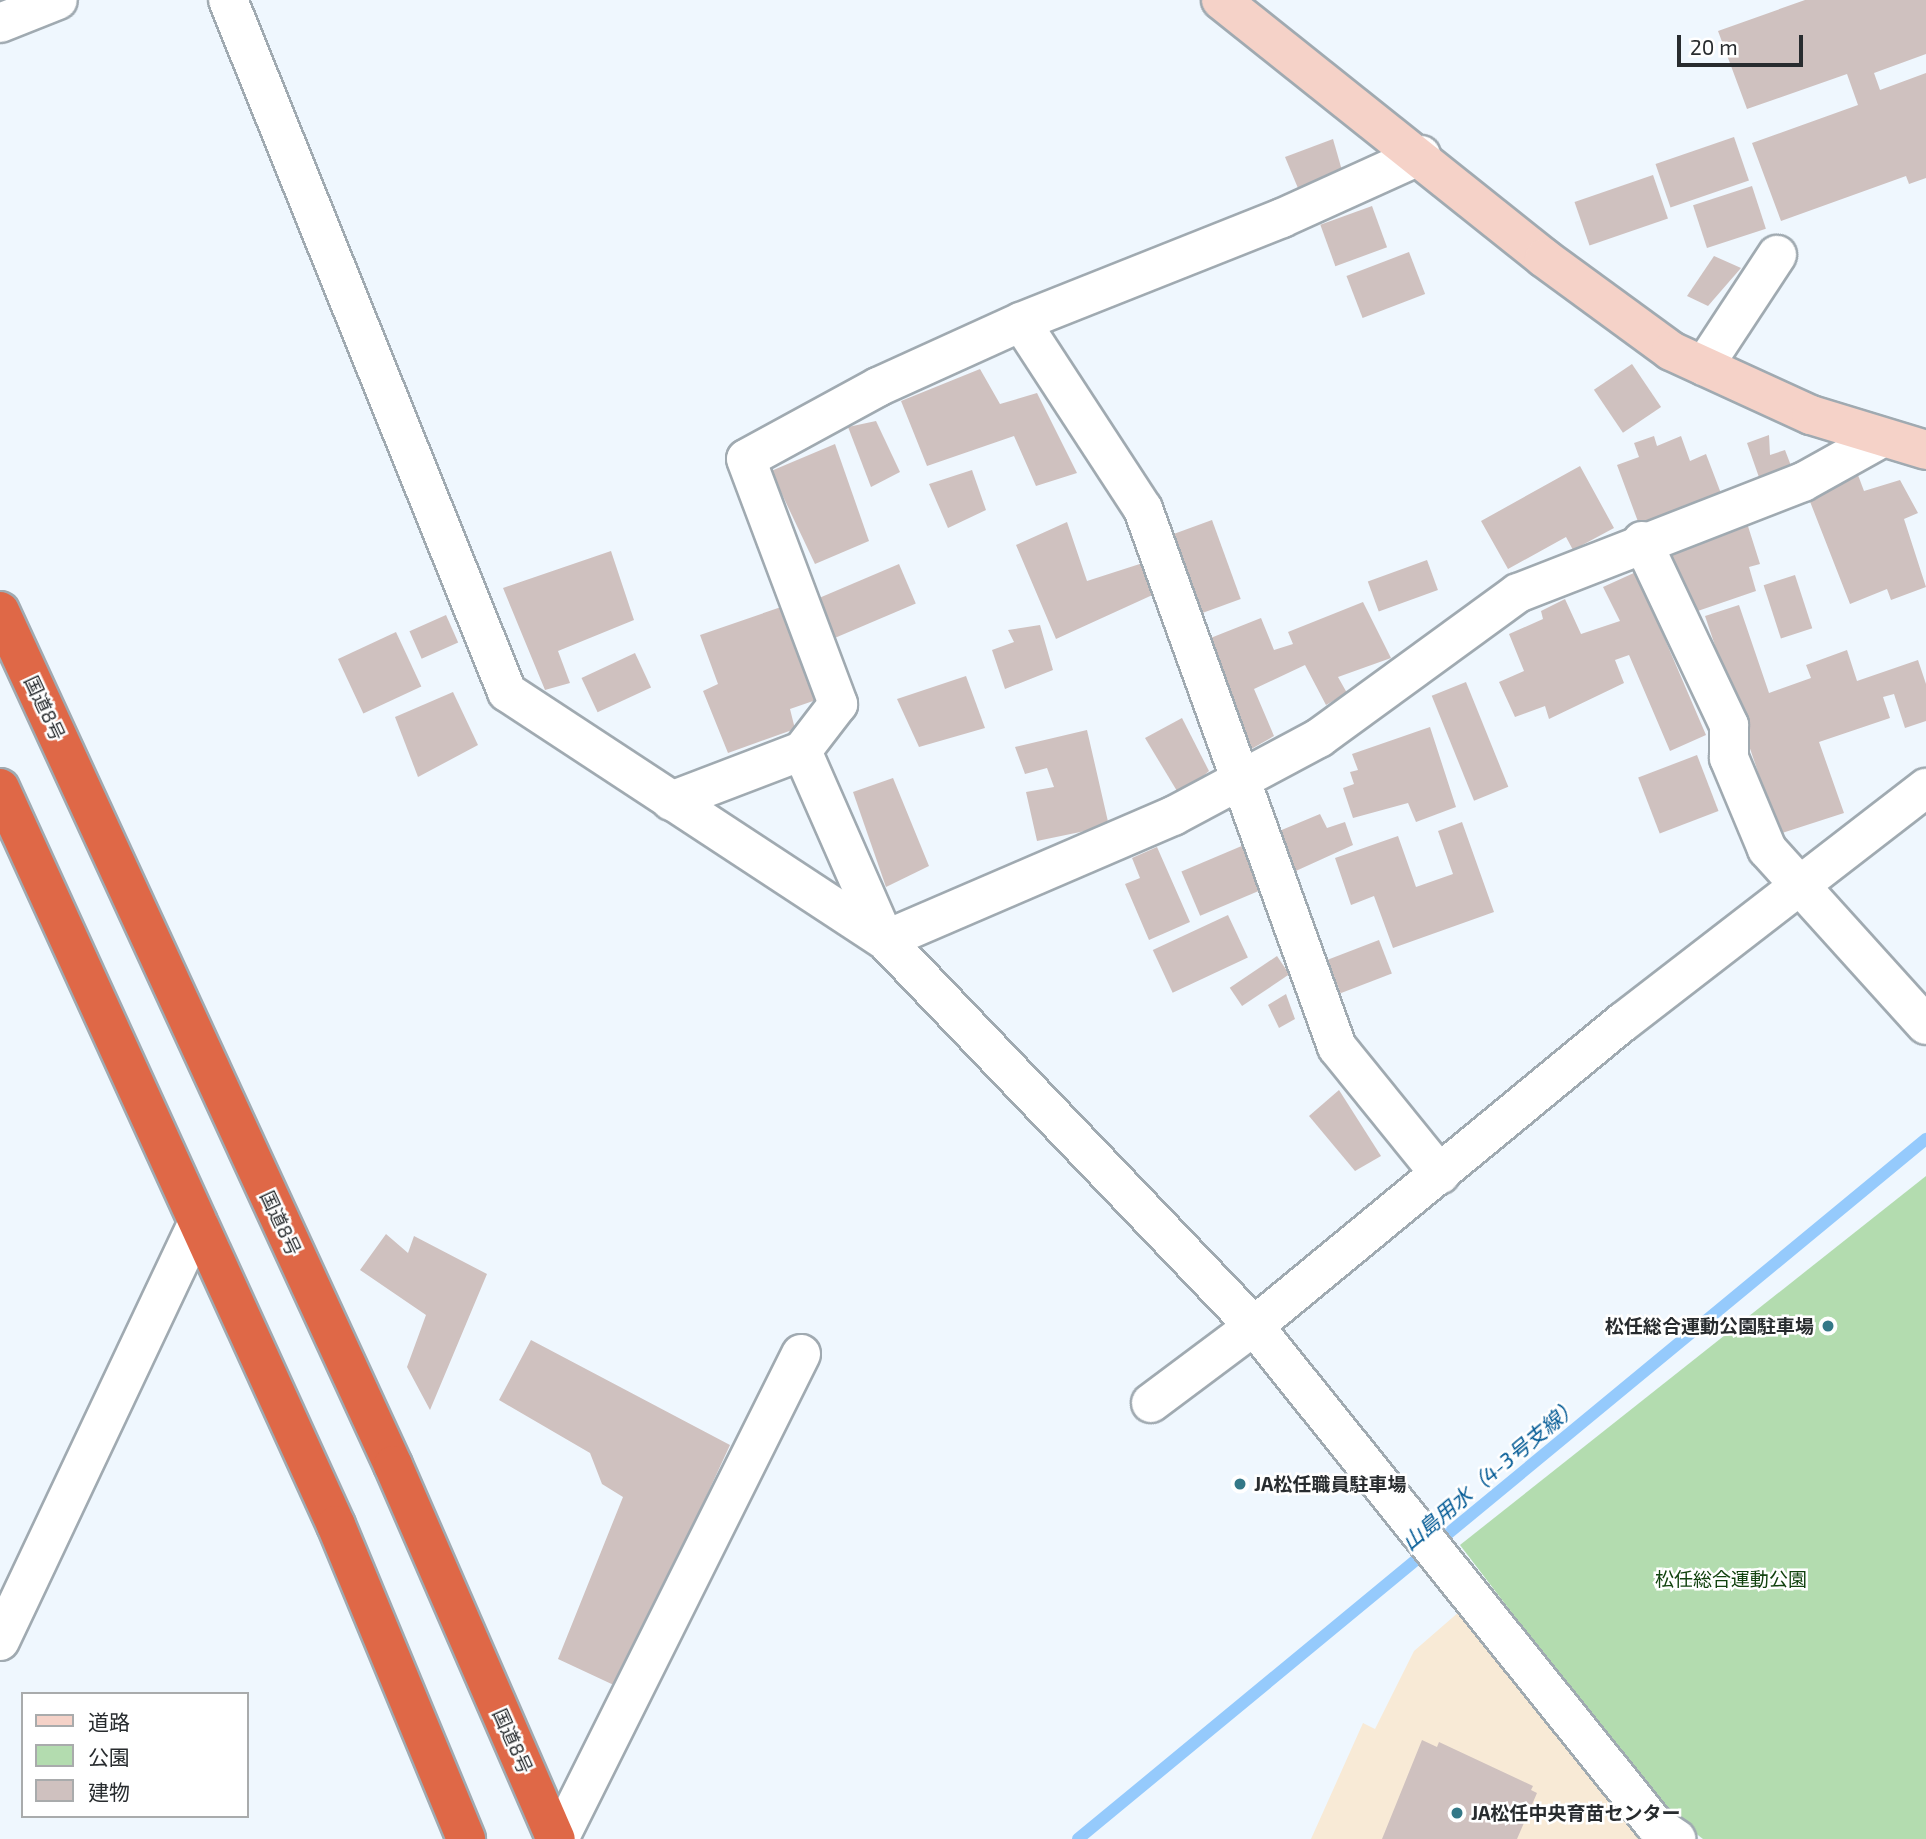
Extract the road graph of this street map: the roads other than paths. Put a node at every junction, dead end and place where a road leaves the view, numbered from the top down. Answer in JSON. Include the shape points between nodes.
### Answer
{"nodes":[{"id":1,"x":58,"y":0,"type":"edge"},
{"id":2,"x":228,"y":0,"type":"edge"},
{"id":3,"x":1221,"y":0,"type":"edge"},
{"id":4,"x":0,"y":23,"type":"edge"},
{"id":5,"x":1421,"y":155,"type":"junction"},
{"id":6,"x":1777,"y":255,"type":"dead end"},
{"id":7,"x":1021,"y":322,"type":"junction"},
{"id":8,"x":1704,"y":366,"type":"junction"},
{"id":9,"x":1882,"y":438,"type":"junction"},
{"id":10,"x":1926,"y":450,"type":"edge"},
{"id":11,"x":1642,"y":541,"type":"junction"},
{"id":12,"x":0,"y":611,"type":"edge"},
{"id":13,"x":802,"y":751,"type":"junction"},
{"id":14,"x":1238,"y":782,"type":"junction"},
{"id":15,"x":0,"y":788,"type":"edge"},
{"id":16,"x":1926,"y":788,"type":"edge"},
{"id":17,"x":671,"y":801,"type":"junction"},
{"id":18,"x":1802,"y":888,"type":"junction"},
{"id":19,"x":885,"y":940,"type":"junction"},
{"id":20,"x":1926,"y":1025,"type":"edge"},
{"id":21,"x":1440,"y":1174,"type":"junction"},
{"id":22,"x":198,"y":1222,"type":"junction"},
{"id":23,"x":1254,"y":1326,"type":"junction"},
{"id":24,"x":801,"y":1354,"type":"dead end"},
{"id":25,"x":1151,"y":1403,"type":"dead end"},
{"id":26,"x":0,"y":1641,"type":"edge"},
{"id":27,"x":466,"y":1839,"type":"edge"},
{"id":28,"x":557,"y":1839,"type":"edge"},
{"id":29,"x":1676,"y":1839,"type":"edge"}],
"edges":[{"from":1,"to":4,"type":"street"},
{"from":2,"to":17,"type":"street","via":[[507,692]]},
{"from":3,"to":5,"type":"street"},
{"from":5,"to":7,"type":"street","via":[[1282,218]]},
{"from":5,"to":8,"type":"street","via":[[1544,258],[1671,351]]},
{"from":6,"to":8,"type":"street"},
{"from":7,"to":13,"type":"street","via":[[878,387],[746,459],[838,705]]},
{"from":7,"to":14,"type":"street","via":[[1143,509]]},
{"from":8,"to":9,"type":"street","via":[[1811,415]]},
{"from":9,"to":10,"type":"street"},
{"from":9,"to":11,"type":"street","via":[[1803,482]]},
{"from":11,"to":14,"type":"street","via":[[1518,593],[1318,738]]},
{"from":11,"to":18,"type":"street","via":[[1729,725],[1729,758],[1767,849]]},
{"from":12,"to":28,"type":"highway","name":"国道8号","via":[[393,1465]]},
{"from":13,"to":17,"type":"street"},
{"from":13,"to":19,"type":"street"},
{"from":14,"to":19,"type":"street","via":[[1072,862]]},
{"from":14,"to":21,"type":"street","via":[[1337,1047]]},
{"from":15,"to":22,"type":"highway"},
{"from":16,"to":18,"type":"street"},
{"from":17,"to":19,"type":"street"},
{"from":18,"to":20,"type":"street"},
{"from":18,"to":21,"type":"street","via":[[1623,1022]]},
{"from":19,"to":23,"type":"street"},
{"from":21,"to":23,"type":"street"},
{"from":22,"to":26,"type":"street"},
{"from":22,"to":27,"type":"highway","via":[[336,1525]]},
{"from":23,"to":25,"type":"street"},
{"from":23,"to":29,"type":"street","via":[[1654,1824]]},
{"from":24,"to":28,"type":"street"}]}
